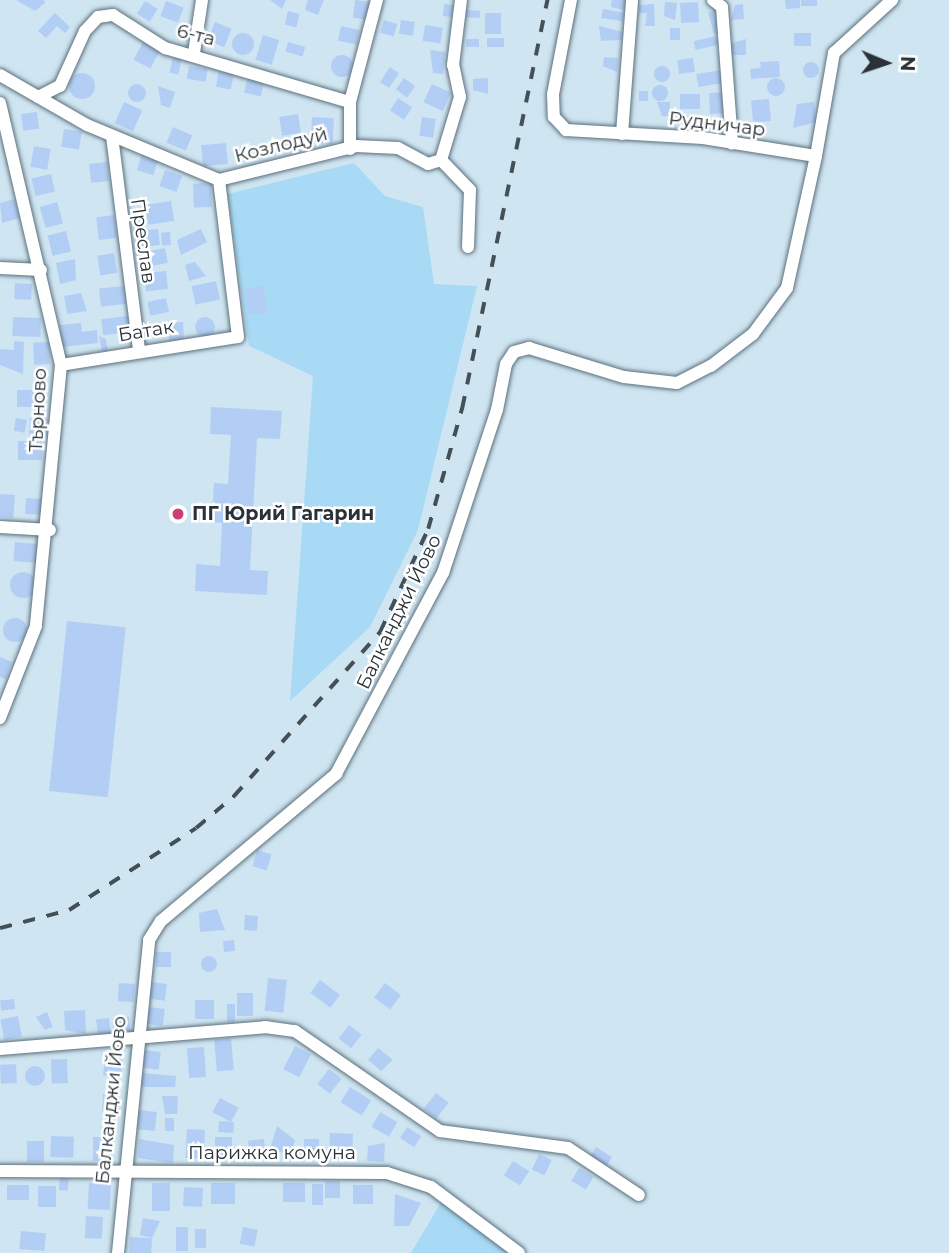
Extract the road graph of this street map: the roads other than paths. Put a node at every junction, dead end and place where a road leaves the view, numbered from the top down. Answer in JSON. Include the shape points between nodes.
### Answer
{"nodes":[{"id":1,"x":202,"y":0,"type":"edge"},
{"id":2,"x":377,"y":0,"type":"edge"},
{"id":3,"x":461,"y":0,"type":"edge"},
{"id":4,"x":571,"y":0,"type":"edge"},
{"id":5,"x":632,"y":0,"type":"edge"},
{"id":6,"x":713,"y":0,"type":"edge"},
{"id":7,"x":892,"y":0,"type":"edge"},
{"id":8,"x":194,"y":53,"type":"junction"},
{"id":9,"x":0,"y":75,"type":"edge"},
{"id":10,"x":38,"y":97,"type":"junction"},
{"id":11,"x":350,"y":102,"type":"junction"},
{"id":12,"x":0,"y":103,"type":"edge"},
{"id":13,"x":622,"y":134,"type":"junction"},
{"id":14,"x":111,"y":136,"type":"junction"},
{"id":15,"x":732,"y":145,"type":"junction"},
{"id":16,"x":350,"y":149,"type":"junction"},
{"id":17,"x":816,"y":156,"type":"junction"},
{"id":18,"x":441,"y":160,"type":"junction"},
{"id":19,"x":219,"y":180,"type":"junction"},
{"id":20,"x":468,"y":247,"type":"dead end"},
{"id":21,"x":0,"y":268,"type":"edge"},
{"id":22,"x":41,"y":270,"type":"junction"},
{"id":23,"x":139,"y":351,"type":"junction"},
{"id":24,"x":61,"y":365,"type":"junction"},
{"id":25,"x":0,"y":527,"type":"edge"},
{"id":26,"x":50,"y":530,"type":"junction"},
{"id":27,"x":0,"y":718,"type":"edge"},
{"id":28,"x":137,"y":1036,"type":"junction"},
{"id":29,"x":0,"y":1049,"type":"edge"},
{"id":30,"x":0,"y":1171,"type":"edge"},
{"id":31,"x":122,"y":1171,"type":"junction"},
{"id":32,"x":639,"y":1195,"type":"dead end"},
{"id":33,"x":118,"y":1253,"type":"edge"},
{"id":34,"x":519,"y":1253,"type":"edge"}],
"edges":[{"from":1,"to":8,"type":"street"},
{"from":2,"to":11,"type":"street"},
{"from":3,"to":18,"type":"street","via":[[453,65],[460,97]]},
{"from":4,"to":13,"type":"street","name":"Рудничар","via":[[554,117],[566,130]]},
{"from":5,"to":13,"type":"street"},
{"from":6,"to":15,"type":"street","via":[[722,7]]},
{"from":7,"to":17,"type":"street","via":[[834,53]]},
{"from":8,"to":10,"type":"street","name":"6-та","via":[[165,48],[113,15],[98,17],[60,86]]},
{"from":8,"to":11,"type":"street","name":"6-та"},
{"from":9,"to":10,"type":"street","name":"Козлодуй"},
{"from":10,"to":14,"type":"street","name":"Козлодуй"},
{"from":11,"to":16,"type":"street"},
{"from":12,"to":22,"type":"street","name":"Търново"},
{"from":13,"to":15,"type":"street","name":"Рудничар"},
{"from":14,"to":19,"type":"street","name":"Козлодуй"},
{"from":14,"to":23,"type":"street","name":"Преслав"},
{"from":15,"to":17,"type":"street","name":"Рудничар"},
{"from":16,"to":18,"type":"street","name":"Козлодуй","via":[[383,145],[428,164]]},
{"from":16,"to":19,"type":"street","name":"Козлодуй"},
{"from":17,"to":28,"type":"street","name":"Балканджи Йово","via":[[788,288],[752,334],[711,366],[677,383],[651,382],[529,348],[514,352],[443,573],[375,704],[336,774],[315,796],[161,921],[149,940]]},
{"from":18,"to":20,"type":"street","via":[[470,190]]},
{"from":19,"to":23,"type":"street","name":"Батак","via":[[238,337]]},
{"from":21,"to":22,"type":"street"},
{"from":22,"to":24,"type":"street","name":"Търново"},
{"from":23,"to":24,"type":"street","name":"Батак"},
{"from":24,"to":26,"type":"street","name":"Търново"},
{"from":25,"to":26,"type":"street"},
{"from":26,"to":27,"type":"street","name":"Търново","via":[[36,626]]},
{"from":28,"to":29,"type":"street"},
{"from":28,"to":31,"type":"street","name":"Балканджи Йово"},
{"from":28,"to":32,"type":"street","via":[[295,1031],[440,1131],[568,1148]]},
{"from":30,"to":31,"type":"street","name":"Парижка комуна"},
{"from":31,"to":33,"type":"street","name":"Балканджи Йово"},
{"from":31,"to":34,"type":"street","name":"Парижка комуна","via":[[387,1173],[431,1186]]}]}
